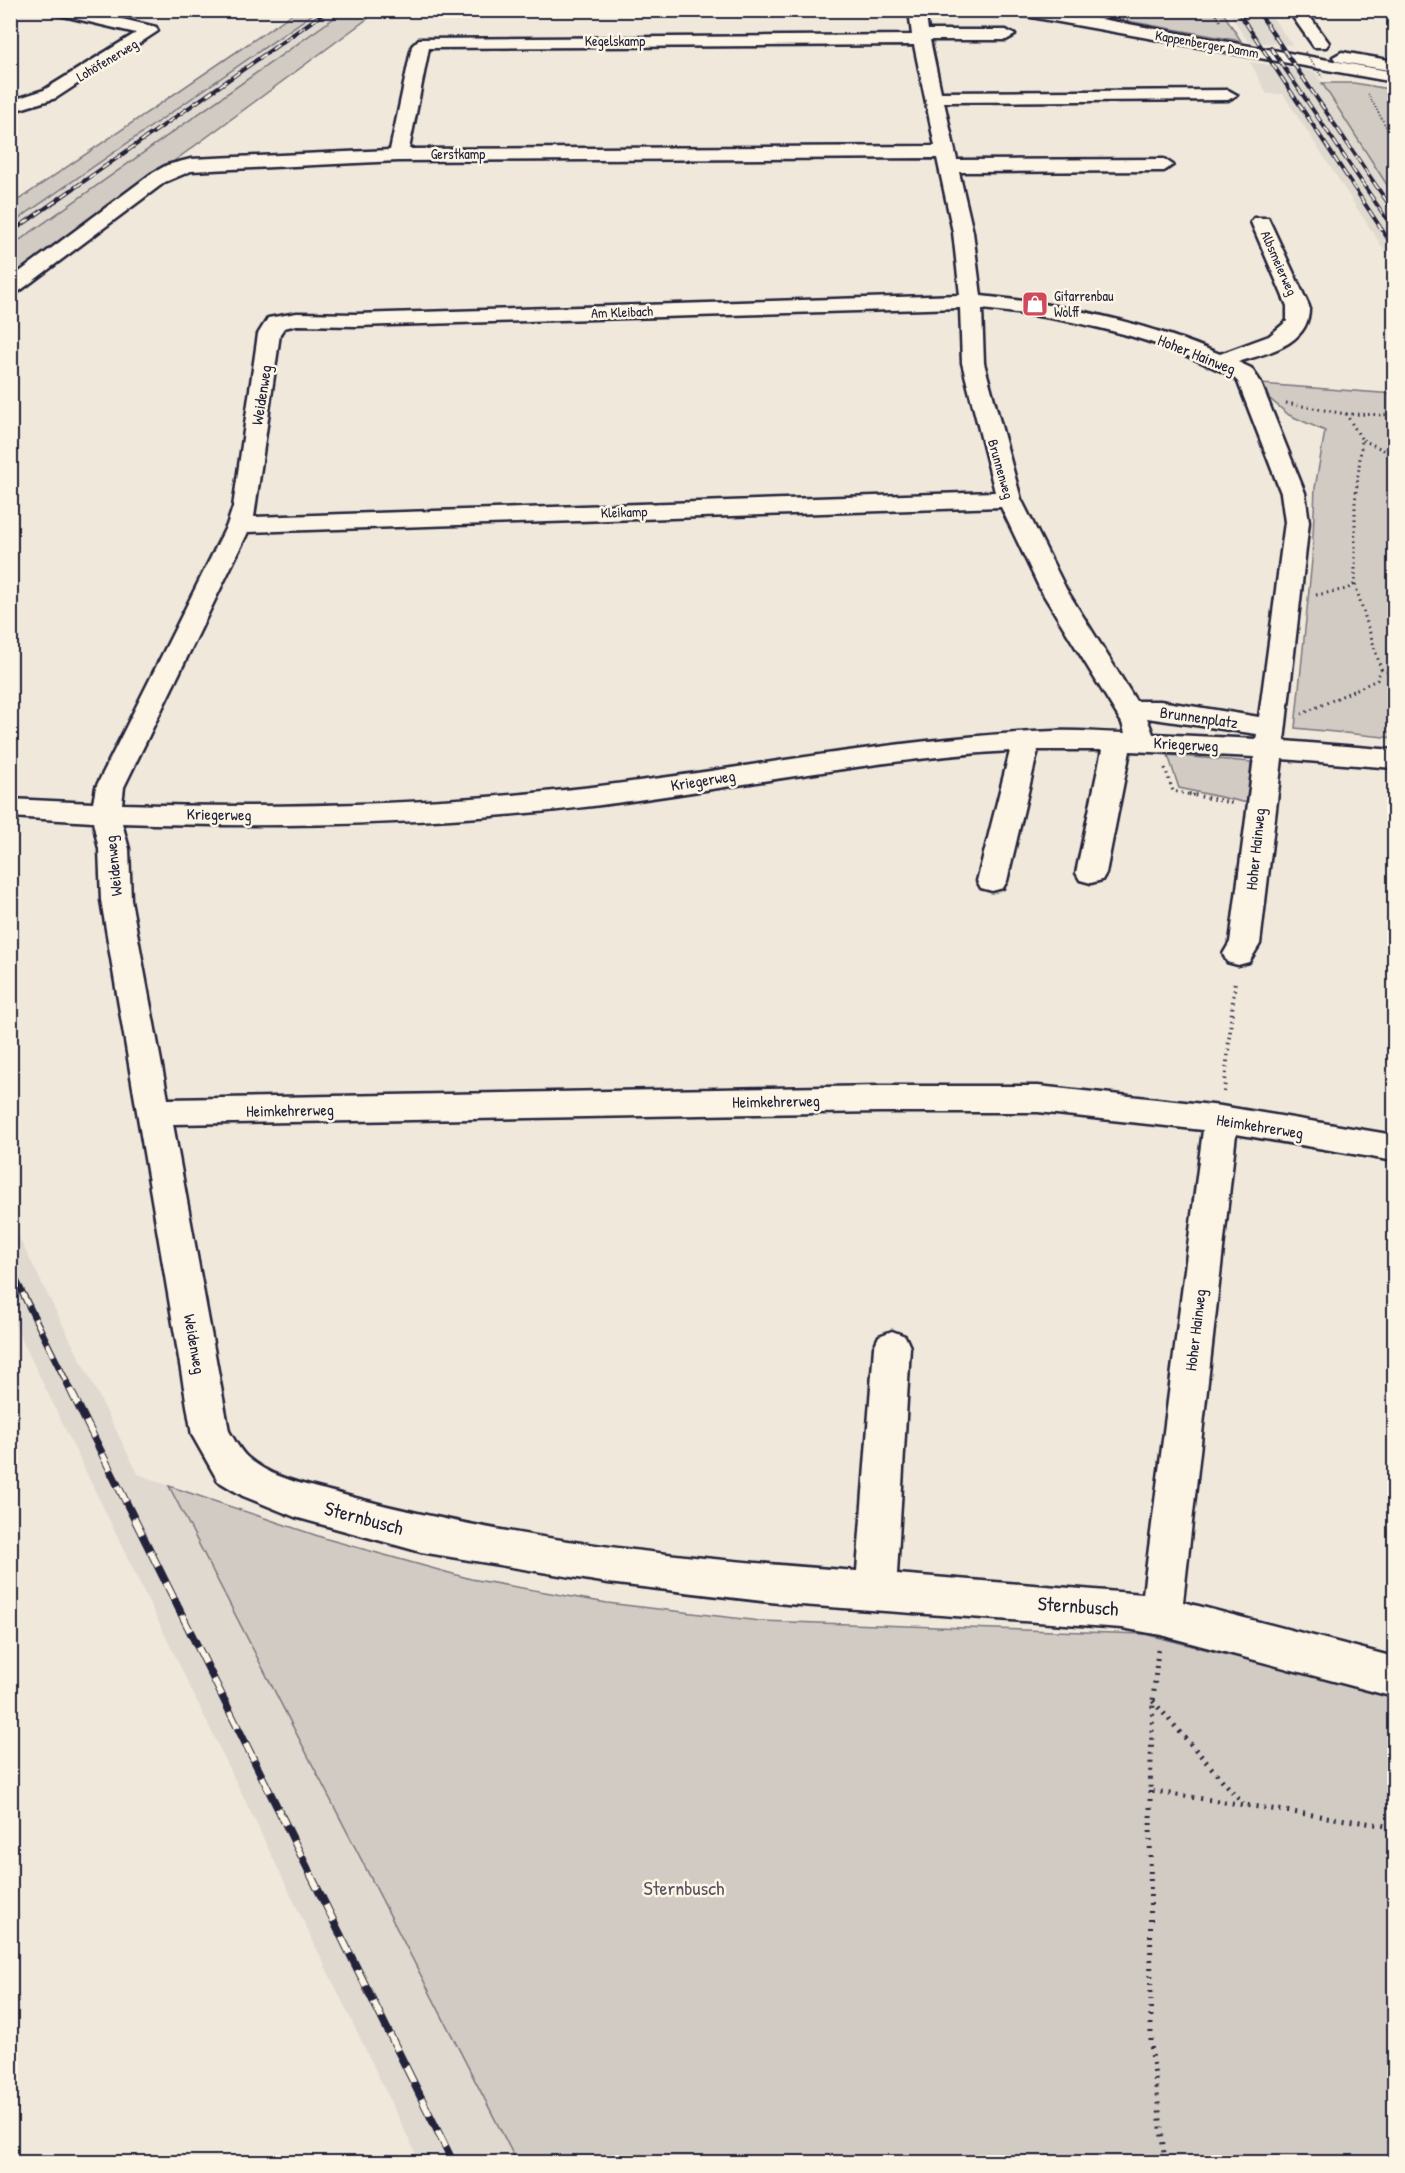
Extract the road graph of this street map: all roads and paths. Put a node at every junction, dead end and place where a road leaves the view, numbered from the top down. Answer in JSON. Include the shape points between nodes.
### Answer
{"nodes":[{"id":1,"x":61,"y":10,"type":"edge"},
{"id":2,"x":1020,"y":10,"type":"edge"},
{"id":3,"x":1188,"y":10,"type":"edge"},
{"id":4,"x":1204,"y":10,"type":"edge"},
{"id":5,"x":1213,"y":10,"type":"edge"},
{"id":6,"x":1296,"y":10,"type":"edge"},
{"id":7,"x":1220,"y":21,"type":"dead end"},
{"id":8,"x":923,"y":25,"type":"edge"},
{"id":9,"x":1006,"y":35,"type":"dead end"},
{"id":10,"x":1320,"y":43,"type":"dead end"},
{"id":11,"x":1305,"y":52,"type":"dead end"},
{"id":12,"x":1342,"y":57,"type":"dead end"},
{"id":13,"x":1395,"y":66,"type":"edge"},
{"id":14,"x":1322,"y":77,"type":"dead end"},
{"id":15,"x":1395,"y":77,"type":"edge"},
{"id":16,"x":1373,"y":91,"type":"dead end"},
{"id":17,"x":1228,"y":95,"type":"dead end"},
{"id":18,"x":933,"y":97,"type":"junction"},
{"id":19,"x":10,"y":107,"type":"edge"},
{"id":20,"x":1395,"y":141,"type":"edge"},
{"id":21,"x":398,"y":155,"type":"junction"},
{"id":22,"x":948,"y":159,"type":"junction"},
{"id":23,"x":1164,"y":165,"type":"dead end"},
{"id":24,"x":1261,"y":222,"type":"dead end"},
{"id":25,"x":10,"y":289,"type":"edge"},
{"id":26,"x":969,"y":302,"type":"junction"},
{"id":27,"x":276,"y":323,"type":"joint"},
{"id":28,"x":1220,"y":361,"type":"junction"},
{"id":29,"x":1254,"y":394,"type":"junction"},
{"id":30,"x":1346,"y":414,"type":"junction"},
{"id":31,"x":1395,"y":415,"type":"edge"},
{"id":32,"x":1362,"y":440,"type":"junction"},
{"id":33,"x":1395,"y":455,"type":"edge"},
{"id":34,"x":1009,"y":500,"type":"junction"},
{"id":35,"x":239,"y":525,"type":"junction"},
{"id":36,"x":1355,"y":584,"type":"junction"},
{"id":37,"x":1288,"y":598,"type":"junction"},
{"id":38,"x":1381,"y":669,"type":"junction"},
{"id":39,"x":1395,"y":674,"type":"edge"},
{"id":40,"x":1127,"y":709,"type":"junction"},
{"id":41,"x":1269,"y":738,"type":"junction"},
{"id":42,"x":1026,"y":742,"type":"junction"},
{"id":43,"x":1138,"y":742,"type":"junction"},
{"id":44,"x":1395,"y":759,"type":"edge"},
{"id":45,"x":10,"y":808,"type":"edge"},
{"id":46,"x":1260,"y":808,"type":"junction"},
{"id":47,"x":106,"y":814,"type":"junction"},
{"id":48,"x":1091,"y":873,"type":"dead end"},
{"id":49,"x":992,"y":881,"type":"dead end"},
{"id":50,"x":1238,"y":954,"type":"joint"},
{"id":51,"x":154,"y":1112,"type":"junction"},
{"id":52,"x":1221,"y":1119,"type":"junction"},
{"id":53,"x":1395,"y":1148,"type":"edge"},
{"id":54,"x":892,"y":1347,"type":"dead end"},
{"id":55,"x":211,"y":1435,"type":"joint"},
{"id":56,"x":876,"y":1592,"type":"junction"},
{"id":57,"x":1161,"y":1616,"type":"junction"},
{"id":58,"x":1395,"y":1677,"type":"edge"},
{"id":59,"x":1153,"y":1701,"type":"junction"},
{"id":60,"x":1150,"y":1791,"type":"junction"},
{"id":61,"x":1243,"y":1804,"type":"junction"},
{"id":62,"x":1395,"y":1827,"type":"edge"},
{"id":63,"x":1165,"y":2163,"type":"edge"}],
"edges":[{"from":1,"to":19,"type":"street","name":"Lohöfenerweg","via":[[150,31],[56,91]]},
{"from":2,"to":15,"type":"street","name":"Kappenberger Damm"},
{"from":3,"to":4,"type":"path"},
{"from":5,"to":7,"type":"path"},
{"from":6,"to":10,"type":"street"},
{"from":8,"to":9,"type":"street"},
{"from":8,"to":18,"type":"street","name":"Brunnenweg"},
{"from":8,"to":21,"type":"street","name":"Kegelskamp","via":[[424,43]]},
{"from":11,"to":14,"type":"path","bridge":true},
{"from":12,"to":13,"type":"street"},
{"from":16,"to":20,"type":"path","via":[[1367,94]]},
{"from":17,"to":18,"type":"street"},
{"from":18,"to":22,"type":"street","name":"Brunnenweg"},
{"from":21,"to":22,"type":"street","name":"Gerstkamp"},
{"from":21,"to":25,"type":"street","name":"Gerstkamp","via":[[174,169]]},
{"from":22,"to":23,"type":"street"},
{"from":22,"to":26,"type":"street","name":"Brunnenweg","via":[[965,242]]},
{"from":24,"to":28,"type":"street","name":"Albsmeierweg","via":[[1298,306],[1299,321],[1291,333]]},
{"from":26,"to":27,"type":"street","name":"Am Kleibach","via":[[297,318]]},
{"from":26,"to":28,"type":"street","name":"Hoher Hainweg","via":[[1001,304],[1139,330]]},
{"from":26,"to":34,"type":"street","name":"Brunnenweg","via":[[973,363]]},
{"from":27,"to":35,"type":"street","name":"Weidenweg","via":[[269,334],[245,507]]},
{"from":28,"to":29,"type":"street","name":"Hoher Hainweg","via":[[1243,373]]},
{"from":29,"to":30,"type":"path"},
{"from":29,"to":37,"type":"street","name":"Hoher Hainweg","via":[[1293,493],[1297,522]]},
{"from":30,"to":31,"type":"path"},
{"from":30,"to":32,"type":"path"},
{"from":32,"to":33,"type":"path"},
{"from":32,"to":36,"type":"path","via":[[1355,503]]},
{"from":34,"to":35,"type":"street","name":"Kleikamp"},
{"from":34,"to":40,"type":"street","name":"Brunnenweg","via":[[1053,589]]},
{"from":35,"to":47,"type":"street","name":"Weidenweg","via":[[110,787]]},
{"from":36,"to":37,"type":"path","via":[[1329,593]]},
{"from":36,"to":38,"type":"path"},
{"from":37,"to":41,"type":"street","name":"Hoher Hainweg"},
{"from":38,"to":39,"type":"path"},
{"from":38,"to":41,"type":"path","via":[[1377,680]]},
{"from":40,"to":41,"type":"street","name":"Brunnenplatz","via":[[1160,710]]},
{"from":40,"to":43,"type":"street","name":"Brunnenweg","via":[[1136,723]]},
{"from":41,"to":43,"type":"street","name":"Kriegerweg"},
{"from":41,"to":44,"type":"street","name":"Kriegerweg"},
{"from":41,"to":46,"type":"street","name":"Hoher Hainweg"},
{"from":42,"to":43,"type":"street","name":"Kriegerweg"},
{"from":42,"to":47,"type":"street","name":"Kriegerweg","via":[[872,755],[592,797],[498,806],[334,816]]},
{"from":42,"to":49,"type":"street"},
{"from":43,"to":46,"type":"path","name":"Brunnenplatz","via":[[1173,790]]},
{"from":43,"to":48,"type":"street"},
{"from":45,"to":47,"type":"street","name":"Kriegerweg"},
{"from":46,"to":50,"type":"street","name":"Hoher Hainweg","via":[[1245,944]]},
{"from":47,"to":51,"type":"street","name":"Weidenweg","via":[[114,849],[116,900]]},
{"from":50,"to":52,"type":"path"},
{"from":51,"to":52,"type":"street","name":"Heimkehrerweg","via":[[1038,1099]]},
{"from":51,"to":55,"type":"street","name":"Weidenweg"},
{"from":52,"to":53,"type":"street","name":"Heimkehrerweg"},
{"from":52,"to":57,"type":"street","name":"Hoher Hainweg"},
{"from":54,"to":56,"type":"street"},
{"from":55,"to":56,"type":"street","name":"Sternbusch","via":[[232,1469],[257,1484],[295,1499],[420,1534],[608,1564]]},
{"from":56,"to":57,"type":"street","name":"Sternbusch","via":[[1122,1609]]},
{"from":57,"to":58,"type":"street","name":"Sternbusch"},
{"from":57,"to":59,"type":"path"},
{"from":59,"to":60,"type":"path"},
{"from":59,"to":61,"type":"path"},
{"from":60,"to":61,"type":"path"},
{"from":60,"to":63,"type":"path","via":[[1151,2044]]},
{"from":61,"to":62,"type":"path"}]}
